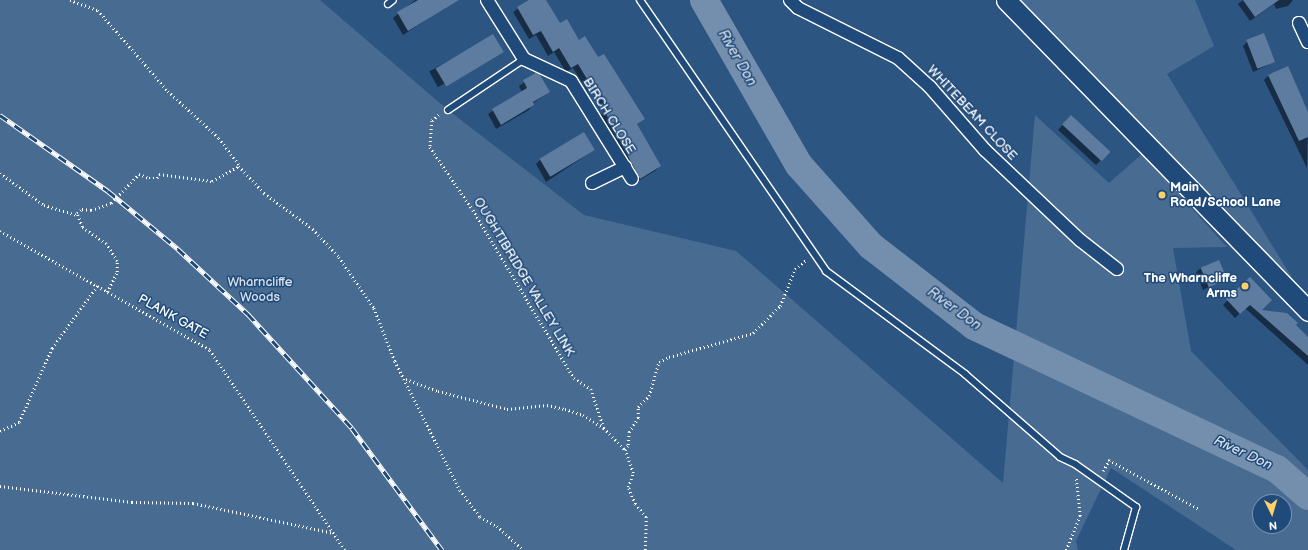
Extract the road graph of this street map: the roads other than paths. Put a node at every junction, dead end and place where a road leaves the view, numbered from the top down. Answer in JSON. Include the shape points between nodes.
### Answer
{"nodes":[{"id":1,"x":487,"y":0,"type":"edge"},
{"id":2,"x":640,"y":0,"type":"edge"},
{"id":3,"x":790,"y":0,"type":"edge"},
{"id":4,"x":1006,"y":0,"type":"edge"},
{"id":5,"x":1299,"y":23,"type":"dead end"},
{"id":6,"x":1308,"y":42,"type":"edge"},
{"id":7,"x":524,"y":59,"type":"junction"},
{"id":8,"x":448,"y":110,"type":"road end"},
{"id":9,"x":625,"y":168,"type":"junction"},
{"id":10,"x":632,"y":179,"type":"dead end"},
{"id":11,"x":592,"y":183,"type":"dead end"},
{"id":12,"x":1117,"y":269,"type":"dead end"},
{"id":13,"x":1308,"y":311,"type":"edge"},
{"id":14,"x":1124,"y":550,"type":"edge"}],
"edges":[{"from":1,"to":7,"type":"street"},
{"from":2,"to":14,"type":"lane","via":[[826,271],[965,374],[1060,457],[1136,507]]},
{"from":3,"to":12,"type":"street","name":"WHITEBEAM CLOSE","via":[[798,8],[898,58],[930,87],[985,150],[1080,240]]},
{"from":4,"to":13,"type":"main road"},
{"from":5,"to":6,"type":"street"},
{"from":7,"to":8,"type":"lane"},
{"from":7,"to":9,"type":"street","name":"BIRCH CLOSE","via":[[571,81]]},
{"from":9,"to":10,"type":"street","name":"BIRCH CLOSE"},
{"from":9,"to":11,"type":"street","name":"BIRCH CLOSE"}]}
